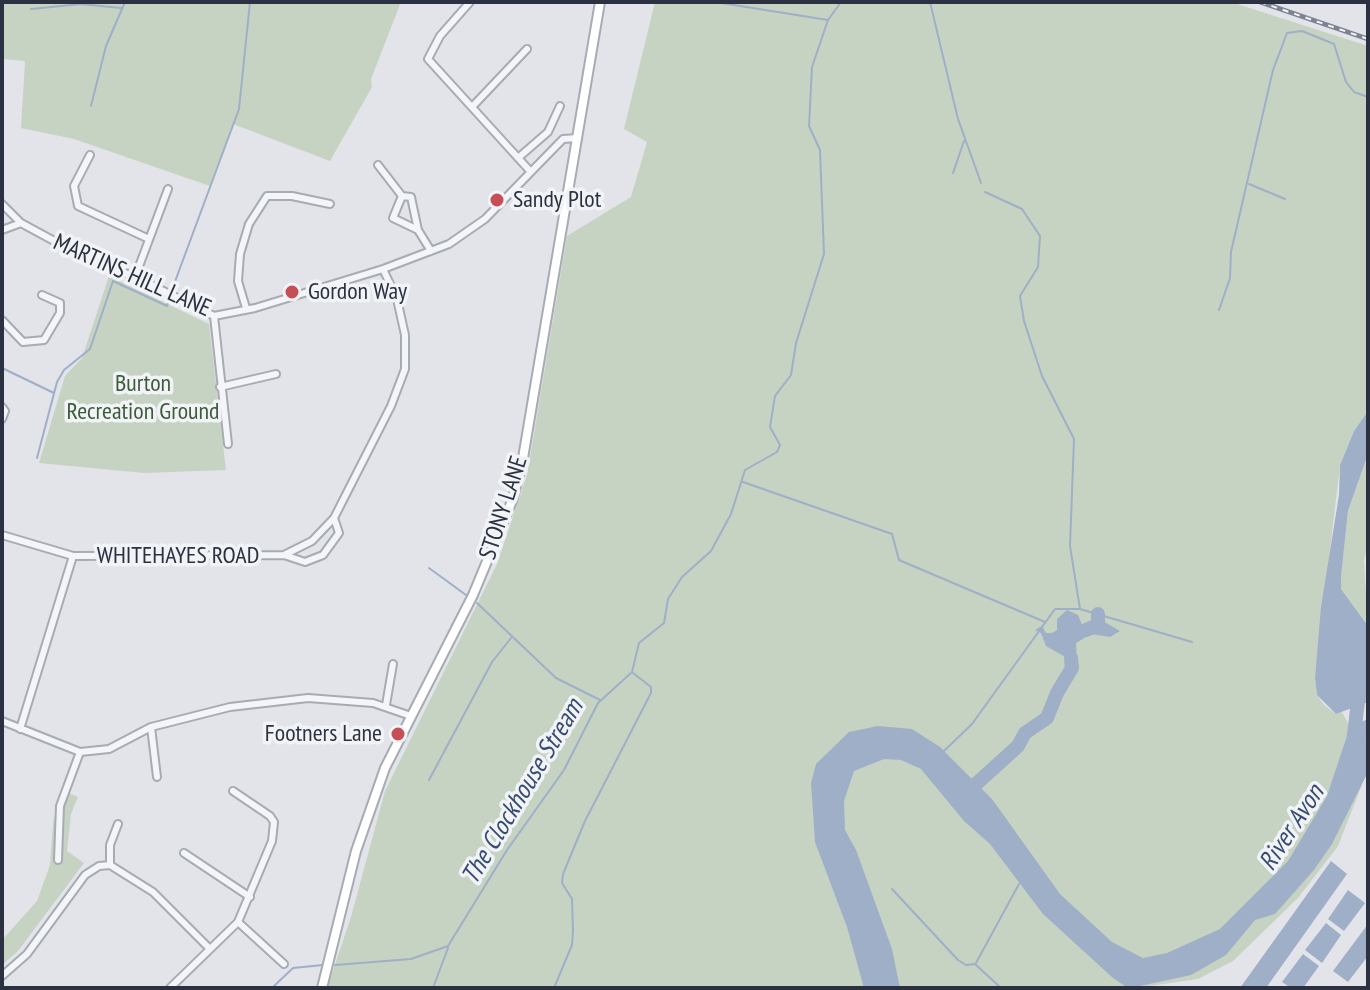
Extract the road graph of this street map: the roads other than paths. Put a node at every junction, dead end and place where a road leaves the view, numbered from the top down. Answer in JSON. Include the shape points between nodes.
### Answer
{"nodes":[{"id":1,"x":470,"y":2,"type":"edge"},
{"id":2,"x":600,"y":2,"type":"edge"},
{"id":3,"x":527,"y":49,"type":"dead end"},
{"id":4,"x":560,"y":106,"type":"dead end"},
{"id":5,"x":472,"y":107,"type":"junction"},
{"id":6,"x":578,"y":138,"type":"junction"},
{"id":7,"x":90,"y":155,"type":"dead end"},
{"id":8,"x":518,"y":158,"type":"junction"},
{"id":9,"x":378,"y":165,"type":"dead end"},
{"id":10,"x":530,"y":171,"type":"junction"},
{"id":11,"x":168,"y":189,"type":"dead end"},
{"id":12,"x":402,"y":196,"type":"junction"},
{"id":13,"x":2,"y":204,"type":"edge"},
{"id":14,"x":330,"y":204,"type":"dead end"},
{"id":15,"x":21,"y":223,"type":"junction"},
{"id":16,"x":2,"y":230,"type":"edge"},
{"id":17,"x":418,"y":230,"type":"junction"},
{"id":18,"x":149,"y":239,"type":"junction"},
{"id":19,"x":431,"y":251,"type":"junction"},
{"id":20,"x":383,"y":269,"type":"junction"},
{"id":21,"x":135,"y":277,"type":"junction"},
{"id":22,"x":42,"y":295,"type":"dead end"},
{"id":23,"x":246,"y":308,"type":"junction"},
{"id":24,"x":214,"y":316,"type":"junction"},
{"id":25,"x":2,"y":320,"type":"edge"},
{"id":26,"x":276,"y":374,"type":"dead end"},
{"id":27,"x":220,"y":387,"type":"junction"},
{"id":28,"x":2,"y":407,"type":"edge"},
{"id":29,"x":2,"y":419,"type":"edge"},
{"id":30,"x":228,"y":444,"type":"dead end"},
{"id":31,"x":334,"y":518,"type":"junction"},
{"id":32,"x":2,"y":535,"type":"edge"},
{"id":33,"x":284,"y":555,"type":"junction"},
{"id":34,"x":73,"y":556,"type":"junction"},
{"id":35,"x":393,"y":664,"type":"dead end"},
{"id":36,"x":386,"y":705,"type":"junction"},
{"id":37,"x":411,"y":716,"type":"junction"},
{"id":38,"x":2,"y":721,"type":"edge"},
{"id":39,"x":151,"y":727,"type":"junction"},
{"id":40,"x":20,"y":729,"type":"junction"},
{"id":41,"x":80,"y":752,"type":"junction"},
{"id":42,"x":157,"y":777,"type":"dead end"},
{"id":43,"x":233,"y":791,"type":"dead end"},
{"id":44,"x":118,"y":824,"type":"dead end"},
{"id":45,"x":184,"y":853,"type":"dead end"},
{"id":46,"x":58,"y":860,"type":"dead end"},
{"id":47,"x":110,"y":865,"type":"junction"},
{"id":48,"x":250,"y":897,"type":"junction"},
{"id":49,"x":238,"y":922,"type":"junction"},
{"id":50,"x":210,"y":949,"type":"junction"},
{"id":51,"x":284,"y":964,"type":"dead end"},
{"id":52,"x":2,"y":976,"type":"edge"},
{"id":53,"x":170,"y":988,"type":"edge"},
{"id":54,"x":322,"y":988,"type":"edge"}],
"edges":[{"from":1,"to":5,"type":"street","via":[[428,59]]},
{"from":2,"to":6,"type":"main road","name":"STONY LANE"},
{"from":3,"to":5,"type":"street"},
{"from":4,"to":8,"type":"street","via":[[548,132]]},
{"from":5,"to":8,"type":"street"},
{"from":6,"to":10,"type":"street","name":"MARTINS HILL LANE","via":[[563,139]]},
{"from":6,"to":37,"type":"main road","name":"STONY LANE","via":[[512,501],[473,595]]},
{"from":7,"to":18,"type":"street","via":[[74,186],[78,206]]},
{"from":8,"to":10,"type":"street"},
{"from":9,"to":12,"type":"street"},
{"from":10,"to":19,"type":"street","name":"MARTINS HILL LANE","via":[[485,219]]},
{"from":11,"to":18,"type":"street"},
{"from":12,"to":17,"type":"street","via":[[411,197]]},
{"from":12,"to":17,"type":"street","via":[[393,218]]},
{"from":13,"to":15,"type":"street","name":"MARTINS HILL LANE"},
{"from":14,"to":23,"type":"street","via":[[267,196],[249,224],[240,254],[238,281]]},
{"from":15,"to":16,"type":"street"},
{"from":15,"to":21,"type":"street","name":"MARTINS HILL LANE"},
{"from":17,"to":19,"type":"street"},
{"from":18,"to":21,"type":"street"},
{"from":19,"to":20,"type":"street","name":"MARTINS HILL LANE"},
{"from":20,"to":23,"type":"street","name":"MARTINS HILL LANE"},
{"from":20,"to":31,"type":"street","name":"WHITEHAYES ROAD","via":[[405,335],[405,369]]},
{"from":21,"to":24,"type":"street","name":"MARTINS HILL LANE"},
{"from":22,"to":25,"type":"street","via":[[60,303],[44,340],[23,342]]},
{"from":23,"to":24,"type":"street","name":"MARTINS HILL LANE"},
{"from":24,"to":27,"type":"street"},
{"from":26,"to":27,"type":"street"},
{"from":27,"to":30,"type":"street"},
{"from":28,"to":29,"type":"street"},
{"from":31,"to":33,"type":"street","name":"WHITEHAYES ROAD","via":[[312,541]]},
{"from":31,"to":33,"type":"street","name":"WHITEHAYES ROAD","via":[[339,533],[323,555],[305,562]]},
{"from":32,"to":34,"type":"street","name":"WHITEHAYES ROAD"},
{"from":33,"to":34,"type":"street","name":"WHITEHAYES ROAD"},
{"from":34,"to":40,"type":"street","name":"WHITEHAYES ROAD"},
{"from":35,"to":36,"type":"street"},
{"from":36,"to":37,"type":"street"},
{"from":36,"to":39,"type":"street","via":[[308,698],[230,707]]},
{"from":37,"to":54,"type":"main road","name":"STONY LANE","via":[[385,768],[356,851]]},
{"from":38,"to":40,"type":"street"},
{"from":39,"to":41,"type":"street","via":[[109,749]]},
{"from":39,"to":42,"type":"street"},
{"from":40,"to":41,"type":"street"},
{"from":41,"to":46,"type":"street","via":[[60,806]]},
{"from":43,"to":48,"type":"street","via":[[274,822]]},
{"from":44,"to":47,"type":"street"},
{"from":45,"to":48,"type":"street"},
{"from":47,"to":50,"type":"street","via":[[153,892]]},
{"from":47,"to":52,"type":"street","via":[[85,875],[27,954]]},
{"from":48,"to":49,"type":"street"},
{"from":49,"to":50,"type":"street"},
{"from":49,"to":51,"type":"street"},
{"from":50,"to":53,"type":"street"}]}
